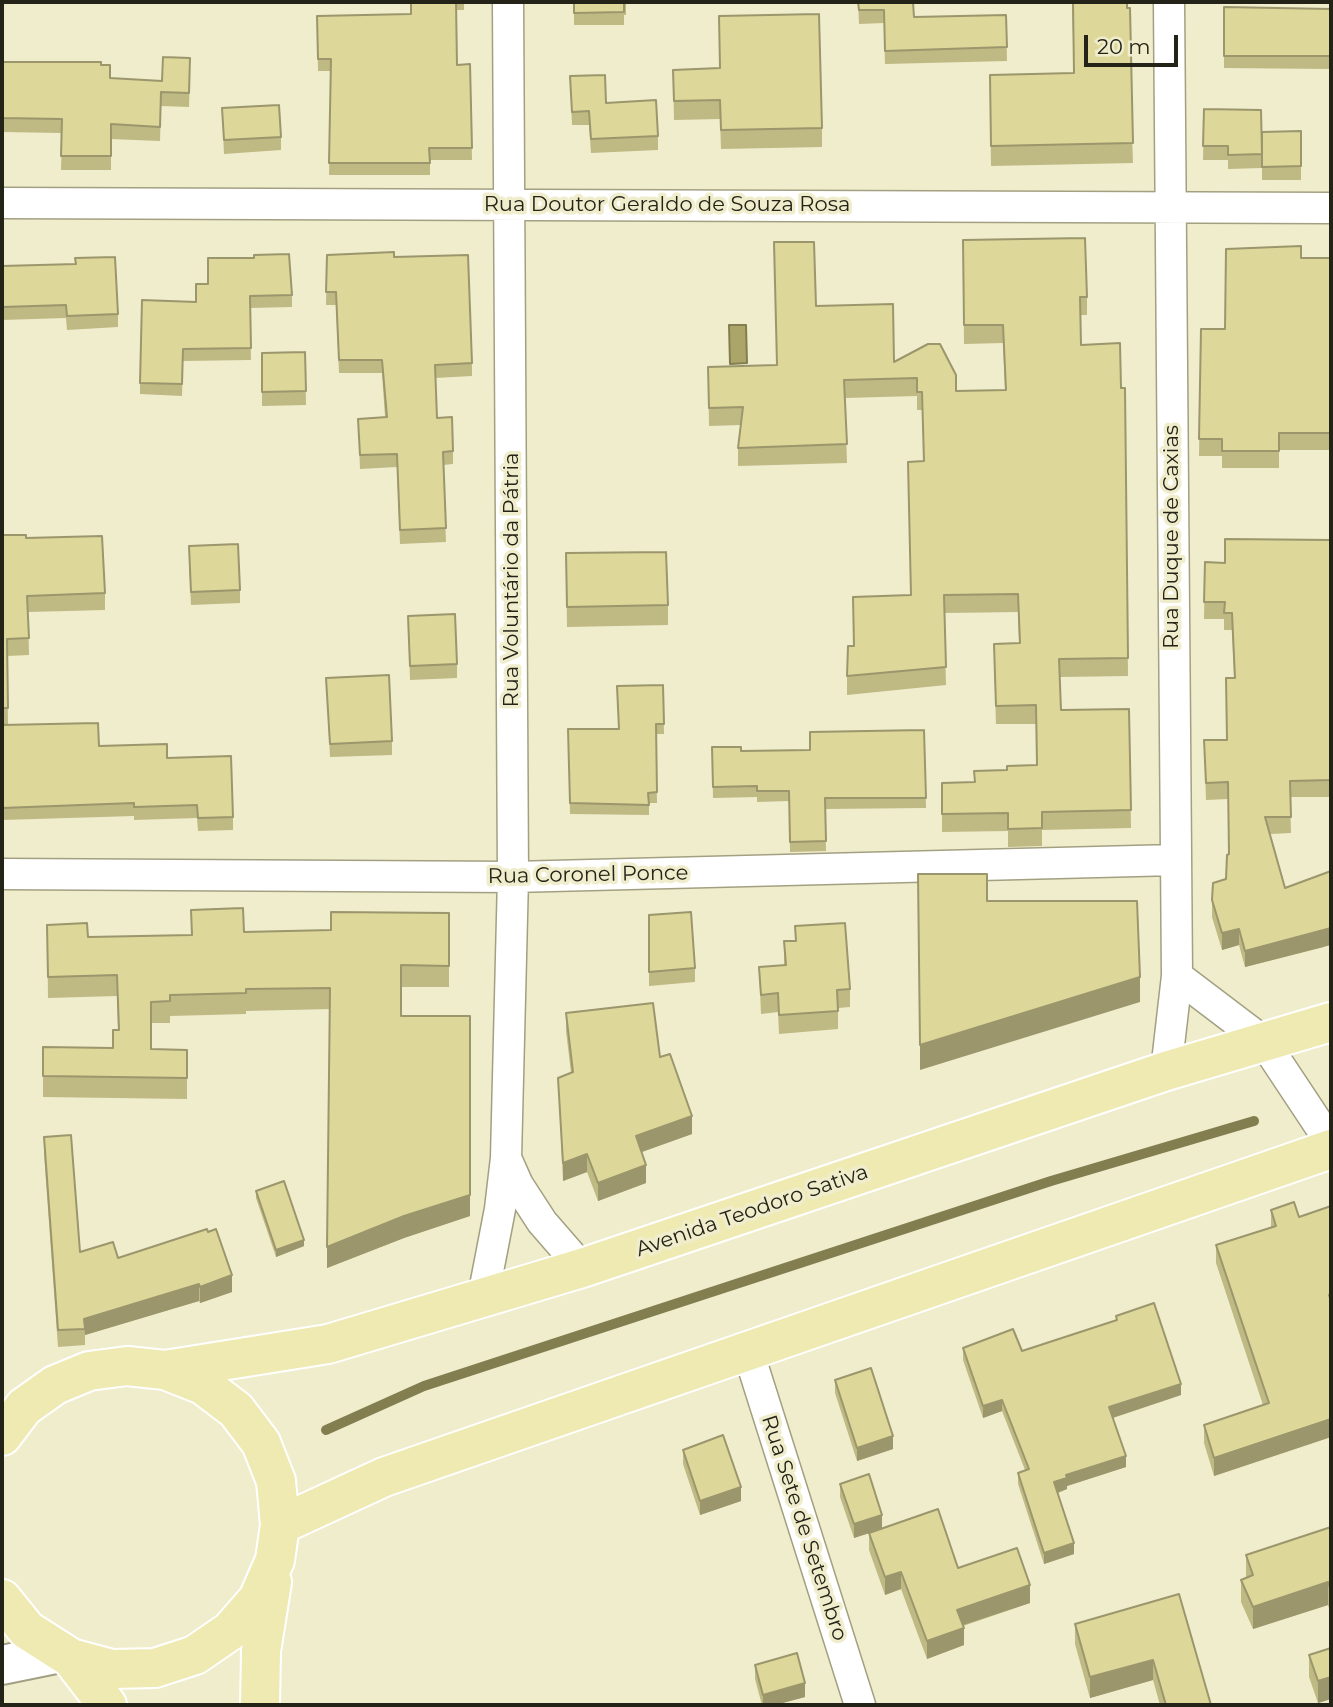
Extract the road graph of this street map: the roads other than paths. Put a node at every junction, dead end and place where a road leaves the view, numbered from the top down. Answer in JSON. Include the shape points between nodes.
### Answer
{"nodes":[{"id":1,"x":508,"y":2,"type":"edge"},
{"id":2,"x":1170,"y":2,"type":"edge"},
{"id":3,"x":2,"y":203,"type":"edge"},
{"id":4,"x":510,"y":204,"type":"junction"},
{"id":5,"x":1170,"y":208,"type":"junction"},
{"id":6,"x":1331,"y":208,"type":"edge"},
{"id":7,"x":1175,"y":860,"type":"junction"},
{"id":8,"x":2,"y":874,"type":"edge"},
{"id":9,"x":513,"y":877,"type":"junction"},
{"id":10,"x":1177,"y":976,"type":"junction"},
{"id":11,"x":1331,"y":1022,"type":"edge"},
{"id":12,"x":1264,"y":1042,"type":"junction"},
{"id":13,"x":1166,"y":1071,"type":"junction"},
{"id":14,"x":1331,"y":1143,"type":"edge"},
{"id":15,"x":1331,"y":1149,"type":"edge"},
{"id":16,"x":506,"y":1158,"type":"junction"},
{"id":17,"x":582,"y":1268,"type":"junction"},
{"id":18,"x":483,"y":1297,"type":"junction"},
{"id":19,"x":748,"y":1351,"type":"junction"},
{"id":20,"x":164,"y":1370,"type":"junction"},
{"id":21,"x":9,"y":1419,"type":"edge"},
{"id":22,"x":278,"y":1542,"type":"junction"},
{"id":23,"x":2,"y":1599,"type":"edge"},
{"id":24,"x":66,"y":1656,"type":"junction"},
{"id":25,"x":2,"y":1665,"type":"edge"},
{"id":26,"x":107,"y":1705,"type":"edge"},
{"id":27,"x":260,"y":1705,"type":"edge"},
{"id":28,"x":860,"y":1705,"type":"edge"}],
"edges":[{"from":1,"to":4,"type":"street","name":"Rua Voluntário da Pátria"},
{"from":2,"to":5,"type":"street","name":"Rua Duque de Caxias"},
{"from":3,"to":4,"type":"street","name":"Rua Doutor Geraldo de Souza Rosa"},
{"from":4,"to":5,"type":"street","name":"Rua Doutor Geraldo de Souza Rosa"},
{"from":4,"to":9,"type":"street","name":"Rua Voluntário da Pátria"},
{"from":5,"to":6,"type":"street","name":"Rua Doutor Geraldo de Souza Rosa"},
{"from":5,"to":7,"type":"street","name":"Rua Duque de Caxias"},
{"from":7,"to":9,"type":"street","name":"Rua Coronel Ponce"},
{"from":7,"to":10,"type":"street","name":"Rua Duque de Caxias"},
{"from":8,"to":9,"type":"street","name":"Rua Coronel Ponce"},
{"from":9,"to":16,"type":"street","name":"Rua Voluntário da Pátria"},
{"from":10,"to":12,"type":"street"},
{"from":10,"to":13,"type":"street","name":"Rua Duque de Caxias"},
{"from":11,"to":12,"type":"main road","name":"Avenida Teodoro Sativa"},
{"from":12,"to":13,"type":"main road","name":"Avenida Teodoro Sativa"},
{"from":12,"to":14,"type":"street"},
{"from":13,"to":17,"type":"main road","name":"Avenida Teodoro Sativa"},
{"from":15,"to":19,"type":"main road"},
{"from":16,"to":17,"type":"street","via":[[542,1222]]},
{"from":16,"to":18,"type":"street","name":"Rua Voluntário da Pátria"},
{"from":17,"to":18,"type":"main road","name":"Avenida Teodoro Sativa"},
{"from":18,"to":20,"type":"main road","name":"Avenida Teodoro Sativa","via":[[328,1344]]},
{"from":19,"to":22,"type":"main road","via":[[384,1477]]},
{"from":19,"to":28,"type":"street","name":"Rua Sete de Setembro"},
{"from":20,"to":21,"type":"main road","via":[[127,1366],[89,1371],[55,1385]]},
{"from":20,"to":22,"type":"main road","via":[[203,1385],[236,1410],[261,1443],[276,1481]]},
{"from":22,"to":24,"type":"main road","via":[[258,1599],[230,1631],[195,1655],[155,1668],[112,1669]]},
{"from":22,"to":27,"type":"main road","via":[[261,1651]]},
{"from":23,"to":24,"type":"main road","via":[[27,1630]]},
{"from":24,"to":25,"type":"street"},
{"from":24,"to":26,"type":"main road"}]}
